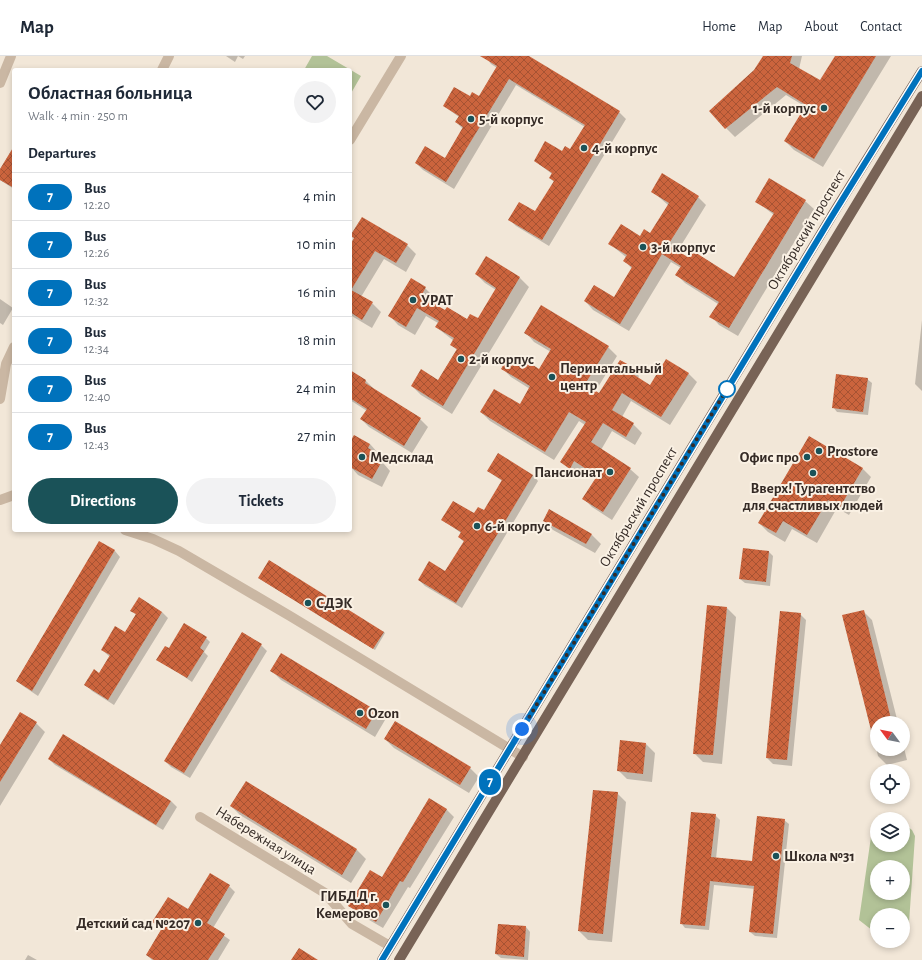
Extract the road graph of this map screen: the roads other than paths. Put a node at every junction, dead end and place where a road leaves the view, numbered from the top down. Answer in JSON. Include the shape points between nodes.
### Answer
{"nodes":[{"id":1,"x":11,"y":56,"type":"edge"},
{"id":2,"x":169,"y":56,"type":"edge"},
{"id":3,"x":401,"y":56,"type":"edge"},
{"id":4,"x":163,"y":68,"type":"edge"},
{"id":5,"x":922,"y":71,"type":"edge"},
{"id":6,"x":0,"y":84,"type":"edge"},
{"id":7,"x":922,"y":96,"type":"edge"},
{"id":8,"x":352,"y":137,"type":"edge"},
{"id":9,"x":12,"y":351,"type":"edge"},
{"id":10,"x":0,"y":399,"type":"edge"},
{"id":11,"x":12,"y":496,"type":"edge"},
{"id":12,"x":0,"y":500,"type":"edge"},
{"id":13,"x":131,"y":532,"type":"edge"},
{"id":14,"x":510,"y":749,"type":"junction"},
{"id":15,"x":523,"y":757,"type":"junction"},
{"id":16,"x":200,"y":817,"type":"dead end"},
{"id":17,"x":390,"y":946,"type":"junction"},
{"id":18,"x":382,"y":960,"type":"edge"},
{"id":19,"x":399,"y":960,"type":"edge"}],
"edges":[{"from":1,"to":6,"type":"street"},
{"from":2,"to":4,"type":"street"},
{"from":3,"to":8,"type":"street"},
{"from":5,"to":14,"type":"main road","name":"Октябрьский проспект"},
{"from":7,"to":15,"type":"main road","name":"Октябрьский проспект"},
{"from":9,"to":10,"type":"street","via":[[6,364]]},
{"from":11,"to":12,"type":"street"},
{"from":13,"to":14,"type":"street","via":[[178,551]]},
{"from":14,"to":15,"type":"street"},
{"from":14,"to":17,"type":"main road","name":"Октябрьский проспект"},
{"from":15,"to":19,"type":"main road","name":"Октябрьский проспект"},
{"from":16,"to":17,"type":"street","name":"Набережная улица","via":[[325,893],[352,924]]},
{"from":17,"to":18,"type":"main road","name":"Октябрьский проспект"}]}
